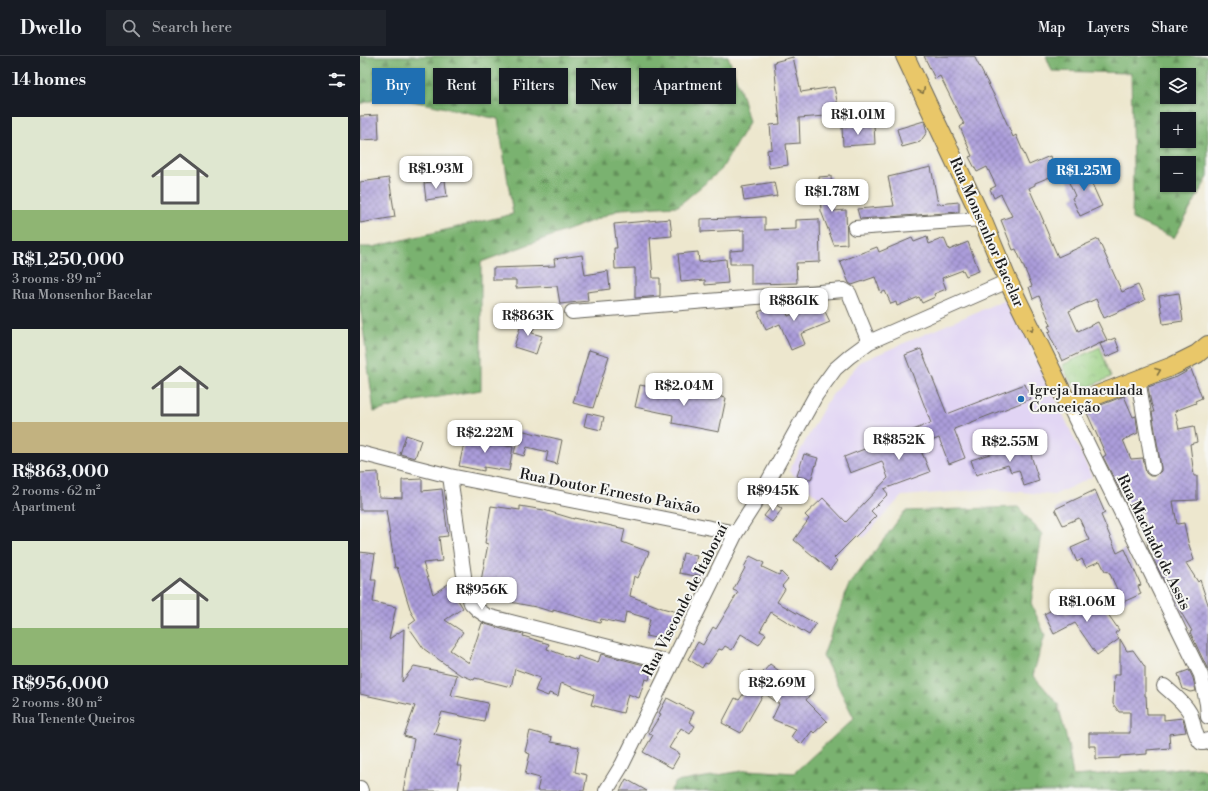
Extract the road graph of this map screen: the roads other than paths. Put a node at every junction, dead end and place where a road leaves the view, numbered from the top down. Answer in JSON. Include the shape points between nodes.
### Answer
{"nodes":[{"id":1,"x":905,"y":56,"type":"edge"},
{"id":2,"x":982,"y":219,"type":"junction"},
{"id":3,"x":855,"y":228,"type":"dead end"},
{"id":4,"x":1008,"y":282,"type":"junction"},
{"id":5,"x":572,"y":312,"type":"dead end"},
{"id":6,"x":869,"y":342,"type":"junction"},
{"id":7,"x":1208,"y":346,"type":"edge"},
{"id":8,"x":1138,"y":379,"type":"junction"},
{"id":9,"x":1069,"y":406,"type":"junction"},
{"id":10,"x":360,"y":454,"type":"edge"},
{"id":11,"x":1153,"y":468,"type":"dead end"},
{"id":12,"x":450,"y":476,"type":"junction"},
{"id":13,"x":736,"y":533,"type":"junction"},
{"id":14,"x":672,"y":663,"type":"junction"},
{"id":15,"x":1164,"y":686,"type":"dead end"},
{"id":16,"x":1208,"y":717,"type":"edge"},
{"id":17,"x":1208,"y":740,"type":"edge"},
{"id":18,"x":606,"y":791,"type":"edge"}],
"edges":[{"from":1,"to":2,"type":"main road","name":"Rua Monsenhor Bacelar","one_way":true},
{"from":2,"to":3,"type":"street"},
{"from":2,"to":4,"type":"main road","name":"Rua Monsenhor Bacelar"},
{"from":4,"to":6,"type":"street","name":"Rua Visconde de Itaboraí"},
{"from":4,"to":9,"type":"main road","name":"Rua Monsenhor Bacelar","one_way":true},
{"from":5,"to":6,"type":"street","via":[[844,290],[849,293]]},
{"from":6,"to":13,"type":"street","name":"Rua Visconde de Itaboraí","via":[[835,369],[816,395],[761,494]]},
{"from":8,"to":7,"type":"main road","one_way":true,"via":[[1197,354]]},
{"from":8,"to":9,"type":"main road"},
{"from":8,"to":11,"type":"street"},
{"from":9,"to":16,"type":"street","name":"Rua Machado de Assis","via":[[1201,675]]},
{"from":10,"to":12,"type":"street","name":"Rua Doutor Ernesto Paixão"},
{"from":12,"to":13,"type":"street","name":"Rua Doutor Ernesto Paixão"},
{"from":12,"to":14,"type":"street","via":[[464,583],[471,603],[478,610],[487,616]]},
{"from":13,"to":14,"type":"street","name":"Rua Visconde de Itaboraí"},
{"from":14,"to":18,"type":"street","name":"Rua Visconde de Itaboraí"},
{"from":15,"to":17,"type":"street","via":[[1188,709],[1198,740],[1204,744]]}]}
